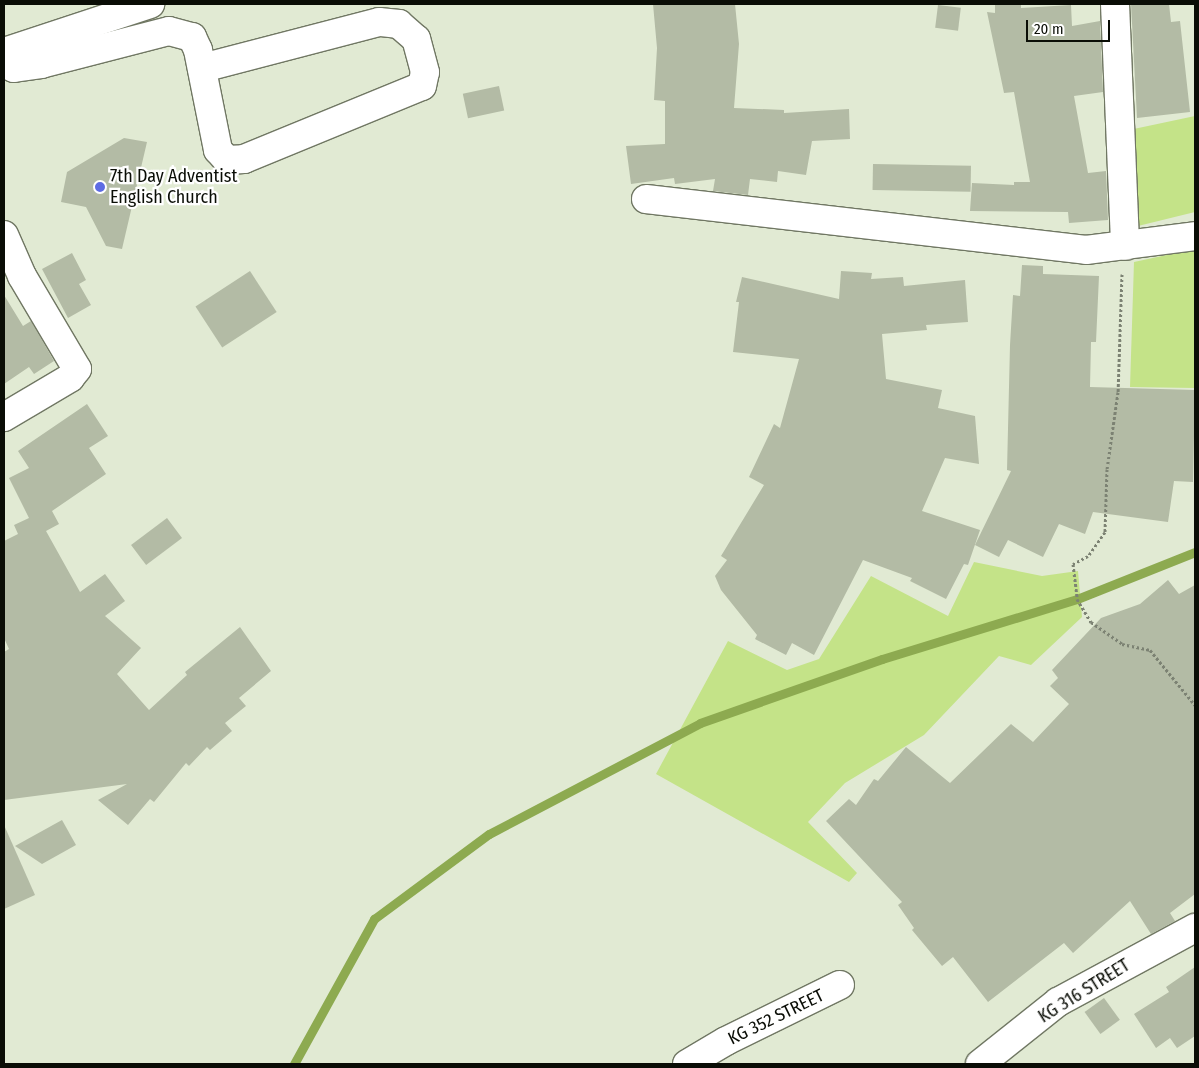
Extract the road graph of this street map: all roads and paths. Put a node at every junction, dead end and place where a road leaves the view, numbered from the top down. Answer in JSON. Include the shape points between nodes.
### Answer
{"nodes":[{"id":1,"x":150,"y":4,"type":"edge"},
{"id":2,"x":1115,"y":4,"type":"edge"},
{"id":3,"x":4,"y":52,"type":"edge"},
{"id":4,"x":4,"y":63,"type":"edge"},
{"id":5,"x":202,"y":68,"type":"junction"},
{"id":6,"x":646,"y":199,"type":"dead end"},
{"id":7,"x":4,"y":235,"type":"edge"},
{"id":8,"x":1195,"y":236,"type":"edge"},
{"id":9,"x":1125,"y":246,"type":"junction"},
{"id":10,"x":4,"y":417,"type":"edge"},
{"id":11,"x":1195,"y":705,"type":"edge"},
{"id":12,"x":1195,"y":928,"type":"edge"},
{"id":13,"x":840,"y":985,"type":"dead end"},
{"id":14,"x":687,"y":1064,"type":"edge"},
{"id":15,"x":980,"y":1064,"type":"edge"}],
"edges":[{"from":1,"to":3,"type":"street"},
{"from":2,"to":9,"type":"street"},
{"from":4,"to":5,"type":"street","via":[[14,68],[41,64],[169,31],[192,37]]},
{"from":5,"to":5,"type":"street","via":[[379,22],[399,24],[416,39],[425,72],[422,86],[244,159],[227,160],[218,150]]},
{"from":6,"to":9,"type":"street","via":[[1086,250]]},
{"from":7,"to":10,"type":"street","via":[[22,276],[77,369],[70,378]]},
{"from":8,"to":9,"type":"street"},
{"from":9,"to":11,"type":"path","via":[[1118,309],[1118,392],[1107,469],[1105,532],[1088,556],[1072,564],[1077,600],[1091,622],[1122,644],[1150,650]]},
{"from":12,"to":15,"type":"street","name":"KG 316 STREET","via":[[1058,1002]]},
{"from":13,"to":14,"type":"street","name":"KG 352 STREET","via":[[726,1041]]}]}
